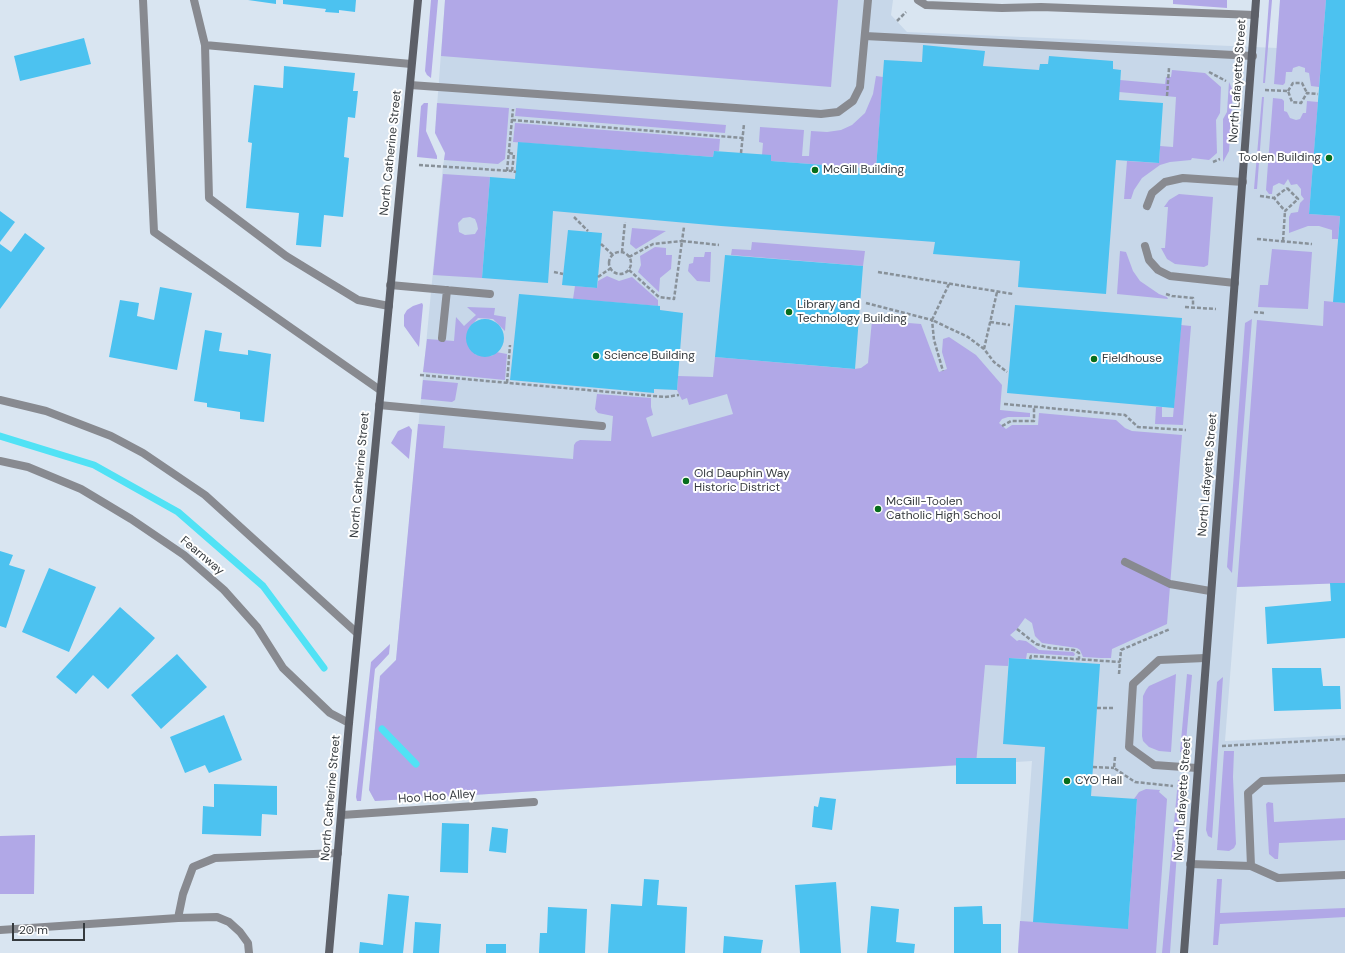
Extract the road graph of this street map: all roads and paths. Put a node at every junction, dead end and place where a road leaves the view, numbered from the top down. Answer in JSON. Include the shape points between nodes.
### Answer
{"nodes":[{"id":1,"x":143,"y":0,"type":"edge"},
{"id":2,"x":194,"y":0,"type":"edge"},
{"id":3,"x":418,"y":0,"type":"edge"},
{"id":4,"x":868,"y":0,"type":"edge"},
{"id":5,"x":918,"y":0,"type":"edge"},
{"id":6,"x":1256,"y":0,"type":"edge"},
{"id":7,"x":1255,"y":15,"type":"junction"},
{"id":8,"x":865,"y":36,"type":"junction"},
{"id":9,"x":882,"y":37,"type":"junction"},
{"id":10,"x":205,"y":45,"type":"junction"},
{"id":11,"x":1253,"y":56,"type":"junction"},
{"id":12,"x":411,"y":64,"type":"junction"},
{"id":13,"x":1176,"y":68,"type":"dead end"},
{"id":14,"x":1206,"y":70,"type":"dead end"},
{"id":15,"x":1226,"y":81,"type":"dead end"},
{"id":16,"x":410,"y":85,"type":"junction"},
{"id":17,"x":1250,"y":88,"type":"junction"},
{"id":18,"x":1288,"y":91,"type":"junction"},
{"id":19,"x":514,"y":92,"type":"junction"},
{"id":20,"x":1307,"y":93,"type":"junction"},
{"id":21,"x":1318,"y":94,"type":"dead end"},
{"id":22,"x":1167,"y":96,"type":"dead end"},
{"id":23,"x":512,"y":120,"type":"junction"},
{"id":24,"x":509,"y":153,"type":"junction"},
{"id":25,"x":741,"y":153,"type":"dead end"},
{"id":26,"x":402,"y":164,"type":"junction"},
{"id":27,"x":507,"y":171,"type":"junction"},
{"id":28,"x":1243,"y":182,"type":"junction"},
{"id":29,"x":1260,"y":196,"type":"dead end"},
{"id":30,"x":1274,"y":198,"type":"junction"},
{"id":31,"x":1147,"y":206,"type":"dead end"},
{"id":32,"x":1285,"y":211,"type":"junction"},
{"id":33,"x":574,"y":217,"type":"dead end"},
{"id":34,"x":625,"y":222,"type":"dead end"},
{"id":35,"x":684,"y":226,"type":"dead end"},
{"id":36,"x":588,"y":231,"type":"dead end"},
{"id":37,"x":1257,"y":239,"type":"dead end"},
{"id":38,"x":682,"y":241,"type":"junction"},
{"id":39,"x":1282,"y":241,"type":"junction"},
{"id":40,"x":601,"y":244,"type":"dead end"},
{"id":41,"x":1312,"y":244,"type":"dead end"},
{"id":42,"x":719,"y":245,"type":"dead end"},
{"id":43,"x":1144,"y":246,"type":"dead end"},
{"id":44,"x":622,"y":252,"type":"junction"},
{"id":45,"x":613,"y":255,"type":"junction"},
{"id":46,"x":630,"y":257,"type":"junction"},
{"id":47,"x":611,"y":268,"type":"junction"},
{"id":48,"x":629,"y":270,"type":"junction"},
{"id":49,"x":554,"y":272,"type":"dead end"},
{"id":50,"x":878,"y":272,"type":"dead end"},
{"id":51,"x":564,"y":274,"type":"dead end"},
{"id":52,"x":598,"y":276,"type":"dead end"},
{"id":53,"x":1236,"y":283,"type":"junction"},
{"id":54,"x":949,"y":284,"type":"junction"},
{"id":55,"x":390,"y":285,"type":"junction"},
{"id":56,"x":447,"y":290,"type":"junction"},
{"id":57,"x":997,"y":292,"type":"junction"},
{"id":58,"x":490,"y":294,"type":"dead end"},
{"id":59,"x":1012,"y":294,"type":"dead end"},
{"id":60,"x":866,"y":303,"type":"dead end"},
{"id":61,"x":389,"y":306,"type":"junction"},
{"id":62,"x":1185,"y":307,"type":"dead end"},
{"id":63,"x":1219,"y":309,"type":"dead end"},
{"id":64,"x":1254,"y":312,"type":"dead end"},
{"id":65,"x":1264,"y":313,"type":"dead end"},
{"id":66,"x":932,"y":320,"type":"junction"},
{"id":67,"x":990,"y":322,"type":"junction"},
{"id":68,"x":1010,"y":325,"type":"dead end"},
{"id":69,"x":442,"y":338,"type":"dead end"},
{"id":70,"x":510,"y":345,"type":"dead end"},
{"id":71,"x":984,"y":349,"type":"junction"},
{"id":72,"x":943,"y":371,"type":"dead end"},
{"id":73,"x":1006,"y":372,"type":"dead end"},
{"id":74,"x":420,"y":375,"type":"dead end"},
{"id":75,"x":507,"y":382,"type":"junction"},
{"id":76,"x":380,"y":390,"type":"junction"},
{"id":77,"x":679,"y":395,"type":"dead end"},
{"id":78,"x":0,"y":400,"type":"edge"},
{"id":79,"x":1004,"y":404,"type":"dead end"},
{"id":80,"x":379,"y":405,"type":"junction"},
{"id":81,"x":1034,"y":407,"type":"junction"},
{"id":82,"x":602,"y":426,"type":"dead end"},
{"id":83,"x":1002,"y":426,"type":"dead end"},
{"id":84,"x":1186,"y":430,"type":"dead end"},
{"id":85,"x":0,"y":462,"type":"edge"},
{"id":86,"x":1125,"y":562,"type":"dead end"},
{"id":87,"x":1210,"y":590,"type":"junction"},
{"id":88,"x":1017,"y":629,"type":"dead end"},
{"id":89,"x":357,"y":633,"type":"junction"},
{"id":90,"x":1205,"y":658,"type":"junction"},
{"id":91,"x":1030,"y":659,"type":"dead end"},
{"id":92,"x":1079,"y":659,"type":"junction"},
{"id":93,"x":1120,"y":662,"type":"dead end"},
{"id":94,"x":1098,"y":708,"type":"dead end"},
{"id":95,"x":1112,"y":708,"type":"dead end"},
{"id":96,"x":349,"y":723,"type":"junction"},
{"id":97,"x":1345,"y":739,"type":"edge"},
{"id":98,"x":1222,"y":746,"type":"dead end"},
{"id":99,"x":1093,"y":767,"type":"dead end"},
{"id":100,"x":1114,"y":768,"type":"dead end"},
{"id":101,"x":1197,"y":768,"type":"junction"},
{"id":102,"x":1345,"y":778,"type":"edge"},
{"id":103,"x":534,"y":802,"type":"dead end"},
{"id":104,"x":342,"y":815,"type":"junction"},
{"id":105,"x":338,"y":853,"type":"junction"},
{"id":106,"x":1190,"y":864,"type":"junction"},
{"id":107,"x":1251,"y":866,"type":"junction"},
{"id":108,"x":1345,"y":875,"type":"edge"},
{"id":109,"x":178,"y":918,"type":"junction"},
{"id":110,"x":0,"y":930,"type":"edge"},
{"id":111,"x":249,"y":953,"type":"edge"},
{"id":112,"x":329,"y":953,"type":"edge"},
{"id":113,"x":1184,"y":953,"type":"edge"}],
"edges":[{"from":1,"to":76,"type":"street","via":[[154,232]]},
{"from":2,"to":10,"type":"street"},
{"from":3,"to":12,"type":"street","name":"North Catherine Street"},
{"from":4,"to":8,"type":"street"},
{"from":5,"to":7,"type":"street","via":[[926,5]]},
{"from":5,"to":9,"type":"path"},
{"from":6,"to":7,"type":"street","name":"North Lafayette Street"},
{"from":7,"to":11,"type":"street","name":"North Lafayette Street"},
{"from":8,"to":9,"type":"street"},
{"from":8,"to":19,"type":"street","via":[[860,87],[853,101],[838,112],[821,114]]},
{"from":9,"to":11,"type":"street"},
{"from":10,"to":12,"type":"street"},
{"from":10,"to":61,"type":"street","via":[[209,198],[286,256],[358,300]]},
{"from":11,"to":17,"type":"street","name":"North Lafayette Street"},
{"from":12,"to":16,"type":"street","name":"North Catherine Street"},
{"from":13,"to":22,"type":"path","via":[[1169,67]]},
{"from":14,"to":15,"type":"path"},
{"from":16,"to":19,"type":"street"},
{"from":16,"to":26,"type":"street","name":"North Catherine Street"},
{"from":17,"to":18,"type":"path"},
{"from":17,"to":28,"type":"street","name":"North Lafayette Street"},
{"from":18,"to":20,"type":"path","via":[[1293,83],[1302,83]]},
{"from":18,"to":20,"type":"path","via":[[1292,102],[1302,103]]},
{"from":19,"to":23,"type":"path"},
{"from":20,"to":21,"type":"path"},
{"from":23,"to":24,"type":"path"},
{"from":23,"to":25,"type":"path","via":[[742,139]]},
{"from":24,"to":27,"type":"path"},
{"from":24,"to":27,"type":"path","via":[[514,154],[514,172]]},
{"from":26,"to":27,"type":"path"},
{"from":26,"to":55,"type":"street","name":"North Catherine Street"},
{"from":28,"to":31,"type":"street","via":[[1177,179],[1165,182],[1152,193]]},
{"from":28,"to":53,"type":"street","name":"North Lafayette Street"},
{"from":29,"to":30,"type":"path"},
{"from":30,"to":32,"type":"path"},
{"from":30,"to":32,"type":"path","via":[[1287,188],[1298,199]]},
{"from":32,"to":39,"type":"path"},
{"from":33,"to":36,"type":"path"},
{"from":34,"to":44,"type":"path"},
{"from":35,"to":38,"type":"path"},
{"from":37,"to":39,"type":"path"},
{"from":38,"to":42,"type":"path"},
{"from":38,"to":46,"type":"path","via":[[653,244]]},
{"from":38,"to":48,"type":"path","via":[[674,299],[659,297]]},
{"from":39,"to":41,"type":"path"},
{"from":40,"to":45,"type":"path"},
{"from":43,"to":53,"type":"street","via":[[1149,260],[1158,270],[1170,276]]},
{"from":44,"to":45,"type":"path"},
{"from":44,"to":46,"type":"path"},
{"from":45,"to":47,"type":"path"},
{"from":46,"to":48,"type":"path"},
{"from":47,"to":48,"type":"path","via":[[620,273]]},
{"from":47,"to":52,"type":"path"},
{"from":49,"to":51,"type":"path"},
{"from":50,"to":54,"type":"path"},
{"from":53,"to":87,"type":"street","name":"North Lafayette Street"},
{"from":54,"to":57,"type":"path"},
{"from":54,"to":66,"type":"path"},
{"from":55,"to":56,"type":"street"},
{"from":55,"to":61,"type":"street","name":"North Catherine Street"},
{"from":56,"to":58,"type":"street"},
{"from":56,"to":69,"type":"street"},
{"from":57,"to":59,"type":"path"},
{"from":57,"to":67,"type":"path"},
{"from":60,"to":66,"type":"path"},
{"from":61,"to":76,"type":"street","name":"North Catherine Street"},
{"from":62,"to":63,"type":"path"},
{"from":64,"to":65,"type":"path"},
{"from":66,"to":71,"type":"path","via":[[968,337]]},
{"from":66,"to":72,"type":"path","via":[[934,340]]},
{"from":67,"to":68,"type":"path"},
{"from":67,"to":71,"type":"path"},
{"from":70,"to":75,"type":"path"},
{"from":71,"to":73,"type":"path"},
{"from":74,"to":75,"type":"path"},
{"from":75,"to":77,"type":"path","via":[[665,397]]},
{"from":76,"to":80,"type":"street","name":"North Catherine Street"},
{"from":78,"to":89,"type":"street","via":[[46,411],[110,436],[143,453],[205,495]]},
{"from":79,"to":81,"type":"path"},
{"from":80,"to":82,"type":"street"},
{"from":80,"to":89,"type":"street","name":"North Catherine Street"},
{"from":81,"to":83,"type":"path","via":[[1034,421],[1011,421]]},
{"from":81,"to":84,"type":"path","via":[[1125,416],[1138,427]]},
{"from":85,"to":96,"type":"street","name":"Fearnway","via":[[28,468],[81,489],[184,555],[224,590],[257,627],[283,668],[330,713]]},
{"from":86,"to":87,"type":"street","via":[[1170,584]]},
{"from":87,"to":90,"type":"street","name":"North Lafayette Street"},
{"from":88,"to":92,"type":"path","via":[[1036,644],[1074,650],[1079,653]]},
{"from":89,"to":96,"type":"street","name":"North Catherine Street"},
{"from":90,"to":101,"type":"street","name":"North Lafayette Street"},
{"from":90,"to":101,"type":"street","via":[[1159,660],[1133,684],[1129,747],[1154,765]]},
{"from":91,"to":92,"type":"path","via":[[1031,656]]},
{"from":92,"to":93,"type":"path"},
{"from":94,"to":95,"type":"path"},
{"from":96,"to":104,"type":"street","name":"North Catherine Street"},
{"from":97,"to":98,"type":"path"},
{"from":99,"to":100,"type":"path"},
{"from":101,"to":106,"type":"street","name":"North Lafayette Street"},
{"from":102,"to":107,"type":"street","via":[[1262,781],[1248,793]]},
{"from":103,"to":104,"type":"street","name":"Hoo Hoo Alley"},
{"from":104,"to":105,"type":"street","name":"North Catherine Street"},
{"from":105,"to":109,"type":"street","via":[[215,858],[193,867]]},
{"from":105,"to":112,"type":"street","name":"North Catherine Street"},
{"from":106,"to":107,"type":"street"},
{"from":106,"to":113,"type":"street","name":"North Lafayette Street"},
{"from":107,"to":108,"type":"street","via":[[1278,878]]},
{"from":109,"to":110,"type":"street"},
{"from":109,"to":111,"type":"street","via":[[217,917],[229,922],[248,943]]}]}
